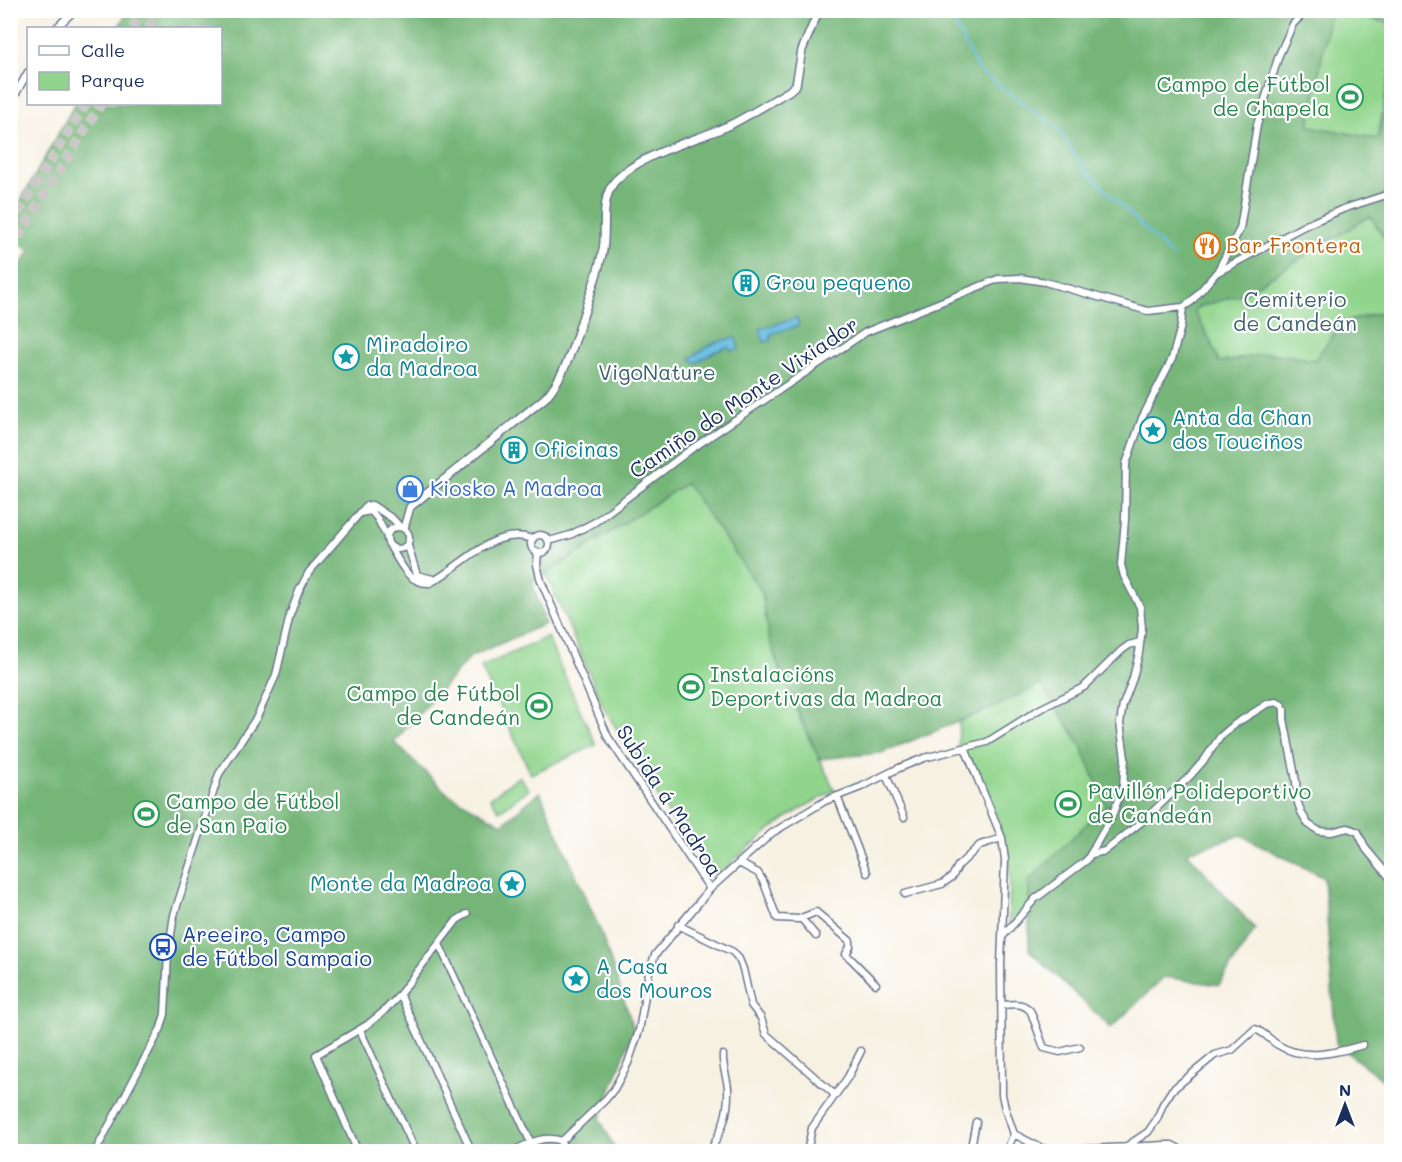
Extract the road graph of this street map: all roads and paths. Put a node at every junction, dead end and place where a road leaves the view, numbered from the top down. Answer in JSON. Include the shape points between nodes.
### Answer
{"nodes":[{"id":1,"x":75,"y":10,"type":"edge"},
{"id":2,"x":819,"y":10,"type":"edge"},
{"id":3,"x":1307,"y":10,"type":"edge"},
{"id":4,"x":57,"y":27,"type":"edge"},
{"id":5,"x":27,"y":74,"type":"edge"},
{"id":6,"x":10,"y":104,"type":"edge"},
{"id":7,"x":1392,"y":193,"type":"edge"},
{"id":8,"x":1216,"y":273,"type":"junction"},
{"id":9,"x":1183,"y":307,"type":"junction"},
{"id":10,"x":360,"y":513,"type":"junction"},
{"id":11,"x":402,"y":528,"type":"junction"},
{"id":12,"x":387,"y":537,"type":"junction"},
{"id":13,"x":533,"y":539,"type":"junction"},
{"id":14,"x":549,"y":541,"type":"junction"},
{"id":15,"x":408,"y":546,"type":"junction"},
{"id":16,"x":391,"y":548,"type":"junction"},
{"id":17,"x":538,"y":552,"type":"junction"},
{"id":18,"x":437,"y":579,"type":"junction"},
{"id":19,"x":1140,"y":642,"type":"junction"},
{"id":20,"x":965,"y":748,"type":"junction"},
{"id":21,"x":885,"y":775,"type":"junction"},
{"id":22,"x":837,"y":796,"type":"junction"},
{"id":23,"x":904,"y":817,"type":"dead end"},
{"id":24,"x":1002,"y":838,"type":"junction"},
{"id":25,"x":1091,"y":854,"type":"junction"},
{"id":26,"x":739,"y":863,"type":"junction"},
{"id":27,"x":867,"y":873,"type":"dead end"},
{"id":28,"x":1392,"y":880,"type":"edge"},
{"id":29,"x":710,"y":889,"type":"junction"},
{"id":30,"x":905,"y":894,"type":"dead end"},
{"id":31,"x":467,"y":914,"type":"dead end"},
{"id":32,"x":801,"y":918,"type":"junction"},
{"id":33,"x":678,"y":925,"type":"junction"},
{"id":34,"x":816,"y":936,"type":"dead end"},
{"id":35,"x":1003,"y":936,"type":"junction"},
{"id":36,"x":440,"y":944,"type":"junction"},
{"id":37,"x":876,"y":984,"type":"dead end"},
{"id":38,"x":400,"y":994,"type":"junction"},
{"id":39,"x":1002,"y":1005,"type":"junction"},
{"id":40,"x":360,"y":1030,"type":"junction"},
{"id":41,"x":1363,"y":1045,"type":"dead end"},
{"id":42,"x":1080,"y":1047,"type":"dead end"},
{"id":43,"x":861,"y":1051,"type":"dead end"},
{"id":44,"x":723,"y":1055,"type":"dead end"},
{"id":45,"x":836,"y":1095,"type":"junction"},
{"id":46,"x":976,"y":1122,"type":"dead end"},
{"id":47,"x":1014,"y":1134,"type":"junction"},
{"id":48,"x":562,"y":1141,"type":"junction"},
{"id":49,"x":531,"y":1143,"type":"junction"},
{"id":50,"x":1127,"y":1146,"type":"junction"},
{"id":51,"x":95,"y":1152,"type":"edge"},
{"id":52,"x":358,"y":1152,"type":"edge"},
{"id":53,"x":416,"y":1152,"type":"edge"},
{"id":54,"x":472,"y":1152,"type":"edge"},
{"id":55,"x":512,"y":1152,"type":"edge"},
{"id":56,"x":561,"y":1152,"type":"edge"},
{"id":57,"x":710,"y":1152,"type":"edge"},
{"id":58,"x":807,"y":1152,"type":"edge"},
{"id":59,"x":970,"y":1152,"type":"edge"},
{"id":60,"x":1006,"y":1152,"type":"edge"},
{"id":61,"x":1185,"y":1152,"type":"edge"}],
"edges":[{"from":1,"to":4,"type":"street"},
{"from":2,"to":11,"type":"street","via":[[802,50],[796,85],[789,92],[729,125],[632,167],[614,182],[606,198],[599,268],[557,384],[545,398],[410,507]]},
{"from":3,"to":8,"type":"street","via":[[1293,24],[1279,55],[1257,125],[1240,230]]},
{"from":5,"to":6,"type":"street"},
{"from":7,"to":8,"type":"street","via":[[1306,225]]},
{"from":8,"to":9,"type":"street"},
{"from":9,"to":14,"type":"street","name":"Camiño do Monte Vixiador","via":[[1148,311],[1020,278],[980,285],[866,332],[690,450],[595,522]]},
{"from":9,"to":19,"type":"street","via":[[1172,359],[1142,418],[1126,464],[1121,565],[1142,615]]},
{"from":10,"to":11,"type":"street","via":[[372,505]]},
{"from":10,"to":12,"type":"street","via":[[370,511]]},
{"from":10,"to":51,"type":"street","via":[[309,572],[290,615],[276,675],[257,717],[219,774],[174,915],[161,1028]]},
{"from":11,"to":12,"type":"street","via":[[391,530]]},
{"from":11,"to":15,"type":"street","via":[[409,534]]},
{"from":12,"to":16,"type":"street"},
{"from":13,"to":14,"type":"street","via":[[541,535]]},
{"from":13,"to":17,"type":"street","name":"Subida á Madroa","via":[[531,545]]},
{"from":13,"to":18,"type":"street","via":[[499,539]]},
{"from":14,"to":17,"type":"street","via":[[547,550]]},
{"from":15,"to":16,"type":"street","via":[[401,550]]},
{"from":15,"to":18,"type":"street","via":[[417,575]]},
{"from":16,"to":18,"type":"street","via":[[413,579],[423,583]]},
{"from":17,"to":29,"type":"street","name":"Subida á Madroa","via":[[541,581],[608,737]]},
{"from":19,"to":20,"type":"street","via":[[1122,650],[1084,687],[987,741]]},
{"from":19,"to":25,"type":"street","via":[[1120,723],[1125,758],[1123,786]]},
{"from":20,"to":21,"type":"street","via":[[924,758]]},
{"from":20,"to":24,"type":"street"},
{"from":21,"to":22,"type":"street"},
{"from":21,"to":23,"type":"street"},
{"from":22,"to":26,"type":"street","via":[[772,833]]},
{"from":22,"to":27,"type":"street"},
{"from":24,"to":30,"type":"street","via":[[980,845],[942,884]]},
{"from":24,"to":35,"type":"street"},
{"from":25,"to":28,"type":"street","via":[[1104,851],[1144,820],[1191,775],[1235,724],[1276,702],[1284,709],[1297,800],[1308,824],[1319,831],[1348,828],[1358,832],[1366,849]]},
{"from":25,"to":35,"type":"street","via":[[1035,899]]},
{"from":26,"to":29,"type":"street"},
{"from":26,"to":32,"type":"street","via":[[758,873],[777,918]]},
{"from":29,"to":33,"type":"street","name":"Subida á Madroa"},
{"from":31,"to":36,"type":"street"},
{"from":32,"to":34,"type":"street"},
{"from":32,"to":37,"type":"street","via":[[816,912],[823,916],[850,942],[846,954]]},
{"from":33,"to":45,"type":"street","via":[[719,944],[739,959],[751,1005],[766,1034]]},
{"from":33,"to":48,"type":"street","name":"Subida á Madroa","via":[[655,955],[639,1031],[620,1079],[606,1099]]},
{"from":35,"to":39,"type":"street"},
{"from":36,"to":38,"type":"street"},
{"from":36,"to":49,"type":"street"},
{"from":38,"to":40,"type":"street"},
{"from":38,"to":54,"type":"street"},
{"from":39,"to":42,"type":"street","via":[[1027,1006],[1044,1048],[1060,1052]]},
{"from":39,"to":47,"type":"street","via":[[1002,1095]]},
{"from":40,"to":52,"type":"street","via":[[316,1054]]},
{"from":40,"to":53,"type":"street"},
{"from":41,"to":50,"type":"street","via":[[1330,1054],[1303,1053],[1279,1046],[1255,1029],[1232,1050],[1215,1055],[1172,1090],[1148,1132]]},
{"from":43,"to":45,"type":"street"},
{"from":44,"to":57,"type":"street","via":[[728,1088],[725,1119]]},
{"from":45,"to":58,"type":"street","via":[[812,1128]]},
{"from":46,"to":59,"type":"street"},
{"from":47,"to":50,"type":"street","via":[[1052,1151]]},
{"from":47,"to":60,"type":"street"},
{"from":48,"to":49,"type":"street","via":[[549,1138]]},
{"from":48,"to":56,"type":"street"},
{"from":49,"to":55,"type":"street"},
{"from":50,"to":61,"type":"street","via":[[1172,1145]]}]}
